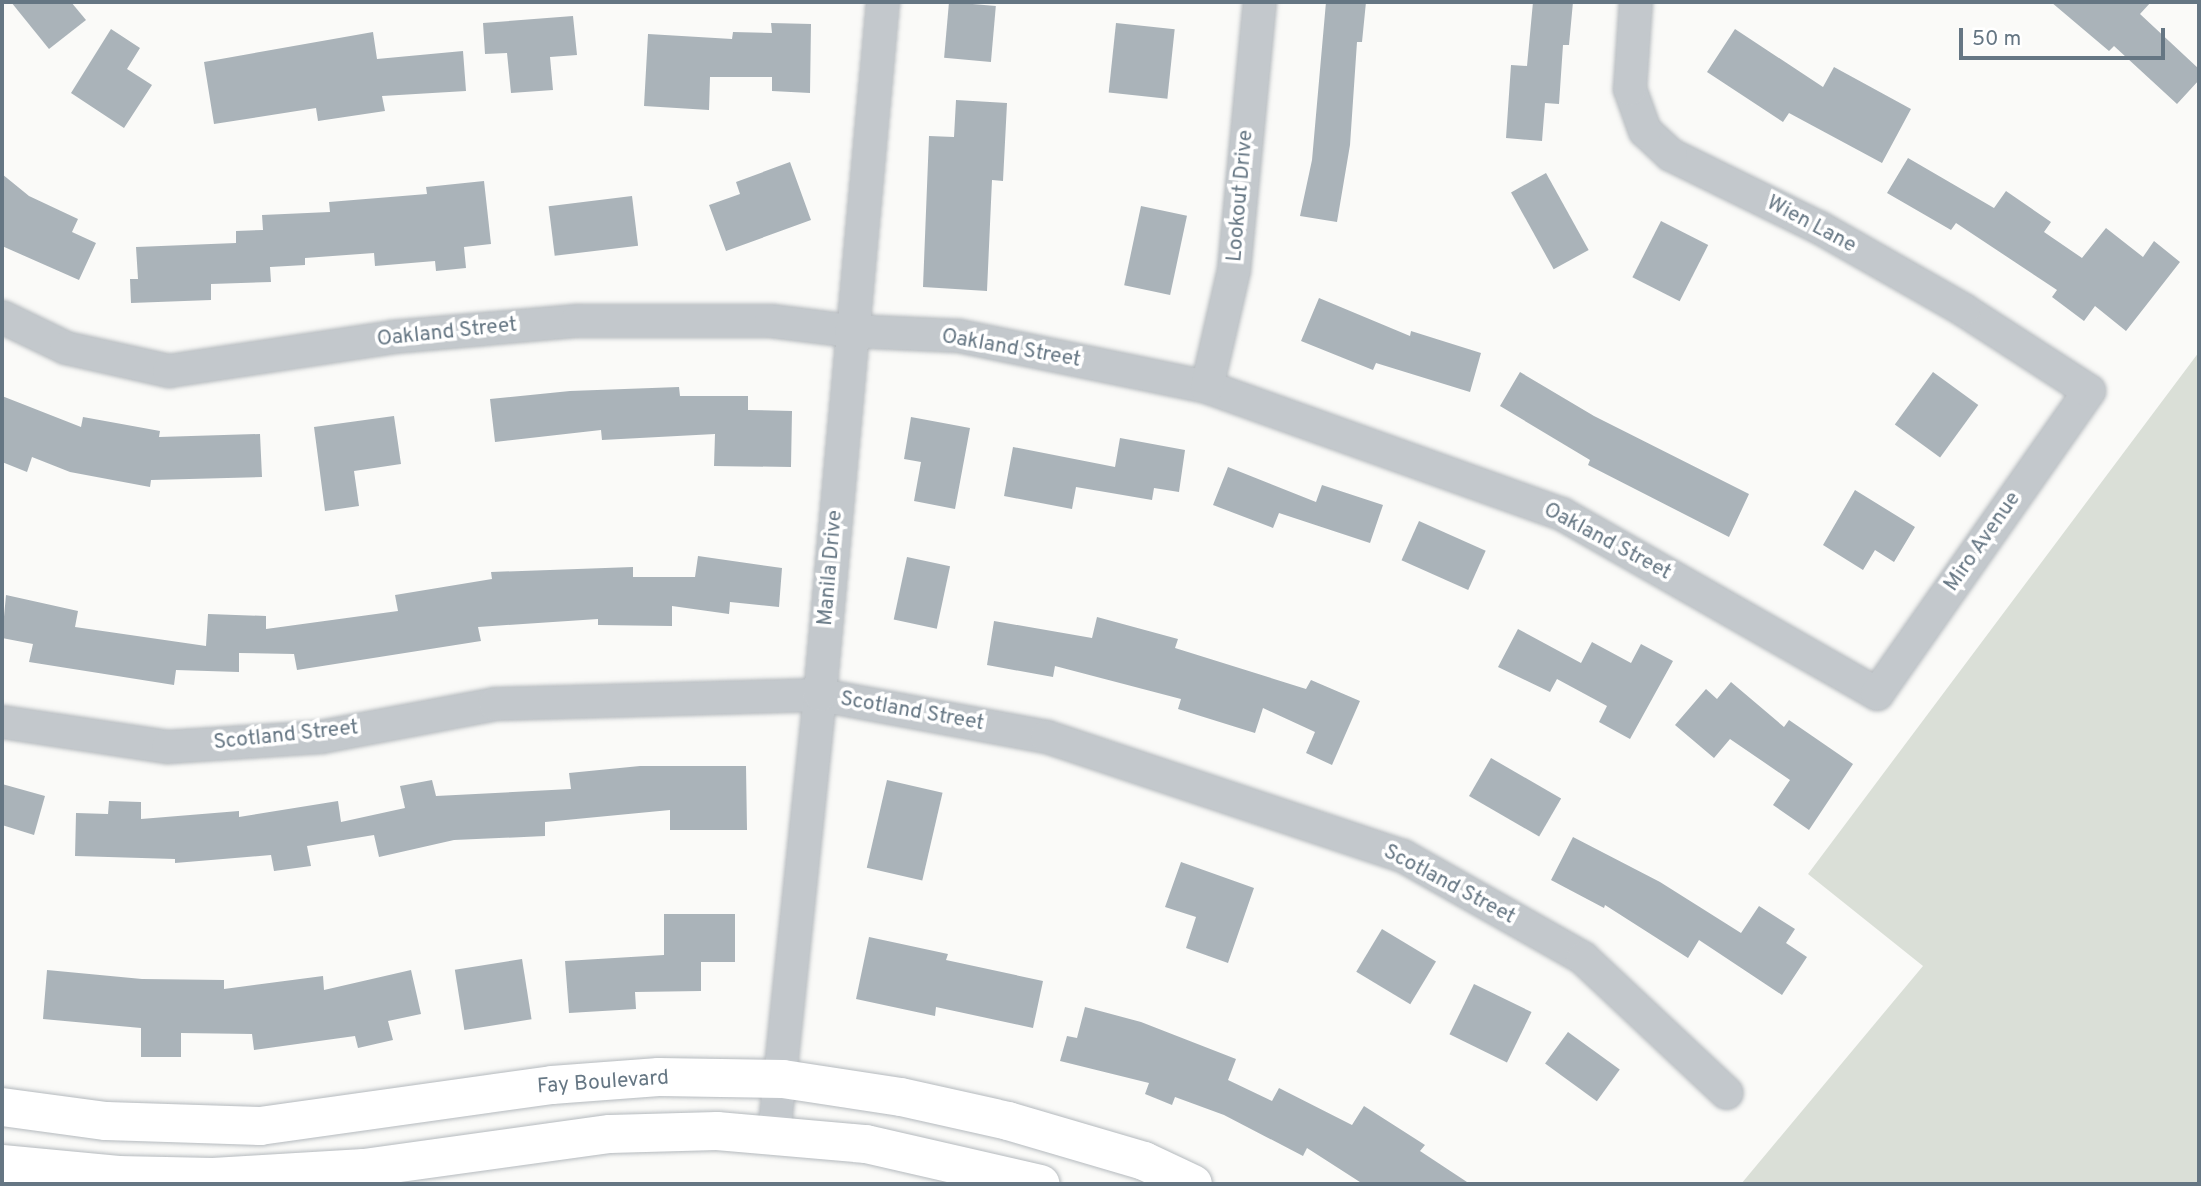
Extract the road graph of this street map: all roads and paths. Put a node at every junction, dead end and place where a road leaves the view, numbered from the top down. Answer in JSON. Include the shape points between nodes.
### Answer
{"nodes":[{"id":1,"x":883,"y":2,"type":"edge"},
{"id":2,"x":1260,"y":2,"type":"edge"},
{"id":3,"x":1636,"y":2,"type":"edge"},
{"id":4,"x":2,"y":317,"type":"edge"},
{"id":5,"x":851,"y":331,"type":"junction"},
{"id":6,"x":1207,"y":387,"type":"junction"},
{"id":7,"x":2089,"y":391,"type":"joint"},
{"id":8,"x":1877,"y":694,"type":"joint"},
{"id":9,"x":820,"y":695,"type":"junction"},
{"id":10,"x":2,"y":722,"type":"edge"},
{"id":11,"x":783,"y":1079,"type":"junction"},
{"id":12,"x":1727,"y":1093,"type":"dead end"},
{"id":13,"x":2,"y":1107,"type":"edge"},
{"id":14,"x":774,"y":1133,"type":"junction"},
{"id":15,"x":2,"y":1164,"type":"edge"},
{"id":16,"x":1040,"y":1184,"type":"edge"},
{"id":17,"x":1193,"y":1184,"type":"edge"}],
"edges":[{"from":1,"to":5,"type":"street","name":"Manila Drive"},
{"from":2,"to":6,"type":"street","name":"Lookout Drive","via":[[1234,270]]},
{"from":3,"to":7,"type":"street","name":"Wien Lane","via":[[1630,89],[1645,131],[1671,155],[1820,228],[1964,310]]},
{"from":4,"to":5,"type":"street","name":"Oakland Street","via":[[66,348],[169,371],[393,337],[577,321],[771,321]]},
{"from":5,"to":6,"type":"street","name":"Oakland Street","via":[[958,336]]},
{"from":5,"to":9,"type":"street","name":"Manila Drive"},
{"from":6,"to":8,"type":"street","name":"Oakland Street","via":[[1562,514]]},
{"from":7,"to":8,"type":"street","name":"Miro Avenue"},
{"from":9,"to":10,"type":"street","name":"Scotland Street","via":[[495,704],[321,737],[168,747]]},
{"from":9,"to":11,"type":"street","name":"Manila Drive"},
{"from":9,"to":12,"type":"street","name":"Scotland Street","via":[[1047,737],[1403,856],[1583,958]]},
{"from":11,"to":13,"type":"main road","name":"Fay Boulevard","via":[[659,1077],[552,1085],[260,1126],[106,1121]]},
{"from":11,"to":14,"type":"street","name":"Manila Drive"},
{"from":11,"to":17,"type":"main road","name":"Fay Boulevard","via":[[901,1097],[1008,1121],[1143,1161]]},
{"from":14,"to":15,"type":"main road","via":[[610,1134],[364,1168],[213,1177],[118,1175]]},
{"from":14,"to":16,"type":"main road","via":[[866,1144]]}]}
